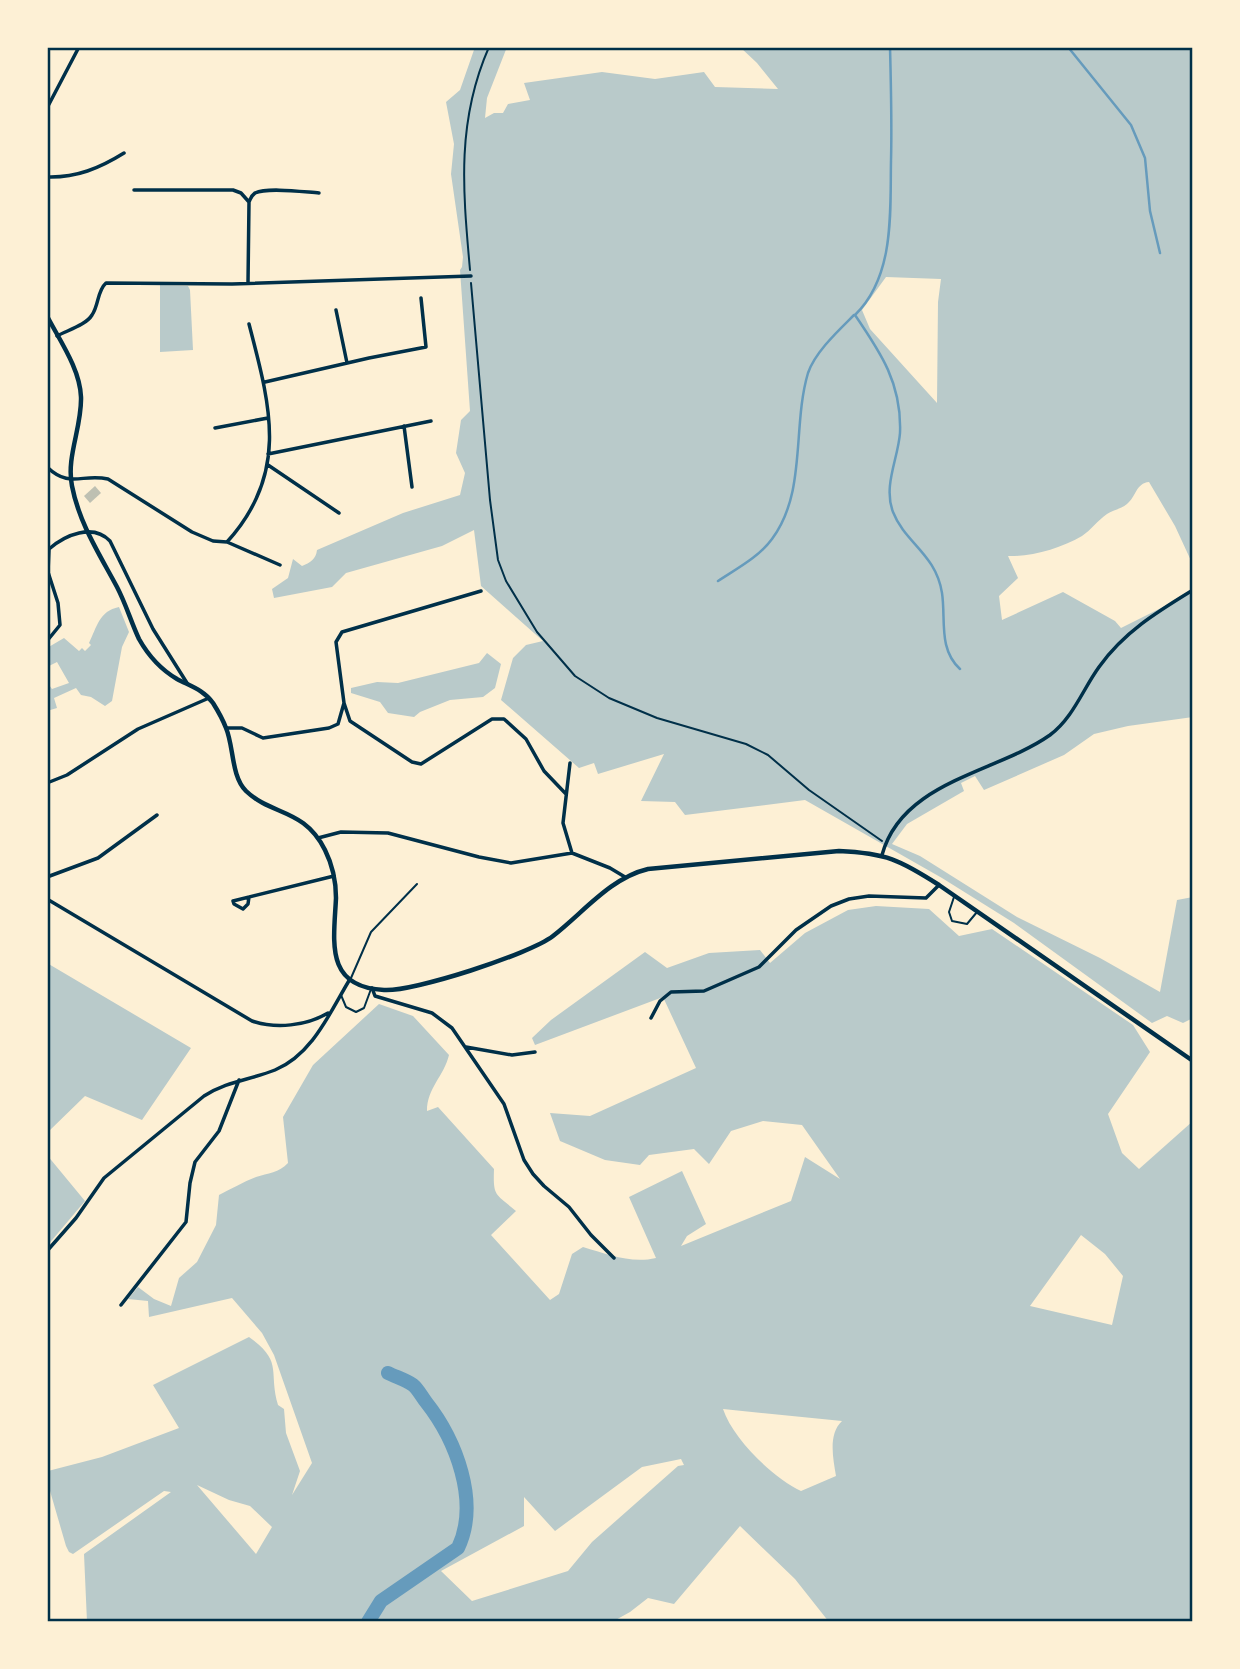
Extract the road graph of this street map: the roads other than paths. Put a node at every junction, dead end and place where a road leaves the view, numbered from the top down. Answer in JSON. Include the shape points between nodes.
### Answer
{"nodes":[{"id":1,"x":79,"y":47,"type":"edge"},
{"id":2,"x":47,"y":108,"type":"edge"},
{"id":3,"x":124,"y":153,"type":"dead end"},
{"id":4,"x":47,"y":177,"type":"edge"},
{"id":5,"x":134,"y":190,"type":"dead end"},
{"id":6,"x":319,"y":193,"type":"dead end"},
{"id":7,"x":249,"y":202,"type":"junction"},
{"id":8,"x":471,"y":276,"type":"road end"},
{"id":9,"x":248,"y":283,"type":"junction"},
{"id":10,"x":421,"y":298,"type":"dead end"},
{"id":11,"x":336,"y":310,"type":"dead end"},
{"id":12,"x":47,"y":316,"type":"edge"},
{"id":13,"x":250,"y":324,"type":"dead end"},
{"id":14,"x":57,"y":336,"type":"junction"},
{"id":15,"x":347,"y":363,"type":"junction"},
{"id":16,"x":265,"y":382,"type":"junction"},
{"id":17,"x":268,"y":418,"type":"junction"},
{"id":18,"x":431,"y":421,"type":"dead end"},
{"id":19,"x":404,"y":426,"type":"junction"},
{"id":20,"x":215,"y":428,"type":"dead end"},
{"id":21,"x":268,"y":454,"type":"junction"},
{"id":22,"x":268,"y":465,"type":"junction"},
{"id":23,"x":47,"y":467,"type":"edge"},
{"id":24,"x":71,"y":480,"type":"junction"},
{"id":25,"x":412,"y":488,"type":"dead end"},
{"id":26,"x":339,"y":513,"type":"dead end"},
{"id":27,"x":88,"y":532,"type":"junction"},
{"id":28,"x":227,"y":542,"type":"junction"},
{"id":29,"x":280,"y":565,"type":"dead end"},
{"id":30,"x":1193,"y":590,"type":"edge"},
{"id":31,"x":481,"y":591,"type":"dead end"},
{"id":32,"x":47,"y":641,"type":"edge"},
{"id":33,"x":187,"y":683,"type":"junction"},
{"id":34,"x":209,"y":698,"type":"junction"},
{"id":35,"x":344,"y":703,"type":"junction"},
{"id":36,"x":226,"y":727,"type":"junction"},
{"id":37,"x":570,"y":763,"type":"dead end"},
{"id":38,"x":47,"y":783,"type":"edge"},
{"id":39,"x":566,"y":794,"type":"junction"},
{"id":40,"x":157,"y":815,"type":"dead end"},
{"id":41,"x":318,"y":838,"type":"junction"},
{"id":42,"x":572,"y":853,"type":"junction"},
{"id":43,"x":882,"y":855,"type":"junction"},
{"id":44,"x":334,"y":876,"type":"junction"},
{"id":45,"x":47,"y":877,"type":"edge"},
{"id":46,"x":625,"y":877,"type":"junction"},
{"id":47,"x":416,"y":884,"type":"dead end"},
{"id":48,"x":939,"y":885,"type":"junction"},
{"id":49,"x":955,"y":896,"type":"junction"},
{"id":50,"x":249,"y":897,"type":"junction"},
{"id":51,"x":47,"y":899,"type":"edge"},
{"id":52,"x":977,"y":911,"type":"junction"},
{"id":53,"x":350,"y":979,"type":"junction"},
{"id":54,"x":372,"y":988,"type":"junction"},
{"id":55,"x":341,"y":994,"type":"junction"},
{"id":56,"x":332,"y":1009,"type":"junction"},
{"id":57,"x":651,"y":1018,"type":"dead end"},
{"id":58,"x":464,"y":1047,"type":"junction"},
{"id":59,"x":535,"y":1052,"type":"dead end"},
{"id":60,"x":1193,"y":1061,"type":"edge"},
{"id":61,"x":239,"y":1080,"type":"junction"},
{"id":62,"x":47,"y":1251,"type":"edge"},
{"id":63,"x":614,"y":1258,"type":"dead end"},
{"id":64,"x":121,"y":1305,"type":"dead end"}],
"edges":[{"from":1,"to":2,"type":"street"},
{"from":3,"to":4,"type":"street","via":[[82,174]]},
{"from":5,"to":7,"type":"street","via":[[233,190]]},
{"from":6,"to":7,"type":"street","via":[[256,192]]},
{"from":7,"to":9,"type":"street"},
{"from":8,"to":9,"type":"street"},
{"from":9,"to":14,"type":"street","via":[[106,284],[88,321]]},
{"from":10,"to":15,"type":"street","via":[[426,347]]},
{"from":11,"to":15,"type":"street"},
{"from":12,"to":14,"type":"street"},
{"from":13,"to":16,"type":"street"},
{"from":14,"to":24,"type":"street","via":[[80,389]]},
{"from":15,"to":16,"type":"street"},
{"from":16,"to":17,"type":"street"},
{"from":17,"to":20,"type":"street"},
{"from":17,"to":21,"type":"street"},
{"from":18,"to":19,"type":"street"},
{"from":19,"to":21,"type":"street"},
{"from":19,"to":25,"type":"street"},
{"from":21,"to":22,"type":"street"},
{"from":22,"to":26,"type":"street"},
{"from":22,"to":28,"type":"street","via":[[260,493]]},
{"from":23,"to":24,"type":"street"},
{"from":24,"to":27,"type":"street"},
{"from":24,"to":28,"type":"street","via":[[108,479],[192,532]]},
{"from":27,"to":32,"type":"street","via":[[62,538],[49,549],[48,572],[60,625]]},
{"from":27,"to":33,"type":"street","via":[[148,654]]},
{"from":27,"to":33,"type":"street","via":[[100,532],[110,541],[153,629]]},
{"from":28,"to":29,"type":"street"},
{"from":30,"to":43,"type":"street","via":[[1129,632],[1053,733],[937,790],[895,826]]},
{"from":31,"to":35,"type":"street","via":[[342,632],[336,642]]},
{"from":33,"to":34,"type":"street"},
{"from":34,"to":36,"type":"street"},
{"from":34,"to":38,"type":"street","via":[[138,729]]},
{"from":35,"to":36,"type":"street","via":[[338,724],[329,728],[263,738],[242,727]]},
{"from":35,"to":39,"type":"street","via":[[352,724],[416,764],[426,763],[492,719],[504,719],[526,740],[544,771]]},
{"from":36,"to":41,"type":"street","via":[[243,788],[297,818]]},
{"from":37,"to":39,"type":"street"},
{"from":39,"to":42,"type":"street","via":[[563,830]]},
{"from":40,"to":45,"type":"street","via":[[97,858]]},
{"from":41,"to":42,"type":"street","via":[[341,832],[388,833],[500,862]]},
{"from":41,"to":44,"type":"street"},
{"from":42,"to":46,"type":"street"},
{"from":43,"to":46,"type":"street","via":[[839,851],[751,858],[648,869]]},
{"from":43,"to":48,"type":"street"},
{"from":44,"to":50,"type":"street"},
{"from":44,"to":53,"type":"street","via":[[334,953]]},
{"from":46,"to":54,"type":"street","via":[[531,949],[427,984],[402,990]]},
{"from":47,"to":53,"type":"lane","via":[[371,932]]},
{"from":48,"to":49,"type":"street"},
{"from":48,"to":57,"type":"street","via":[[926,898],[869,896],[831,906],[796,930],[759,967],[704,991],[671,992]]},
{"from":49,"to":52,"type":"street"},
{"from":49,"to":52,"type":"lane","via":[[949,912],[952,921],[967,924]]},
{"from":50,"to":50,"type":"street","via":[[233,901],[234,905],[243,909]]},
{"from":51,"to":56,"type":"street","via":[[252,1021],[282,1026],[319,1018]]},
{"from":52,"to":60,"type":"street"},
{"from":53,"to":54,"type":"street"},
{"from":53,"to":55,"type":"street"},
{"from":54,"to":55,"type":"lane","via":[[364,1008],[356,1012],[346,1007]]},
{"from":54,"to":58,"type":"street","via":[[379,998],[443,1019]]},
{"from":55,"to":56,"type":"street"},
{"from":56,"to":61,"type":"street","via":[[299,1056],[274,1070]]},
{"from":58,"to":59,"type":"street","via":[[512,1055]]},
{"from":58,"to":63,"type":"street","via":[[504,1104],[533,1174]]},
{"from":61,"to":62,"type":"street","via":[[204,1096],[104,1178]]},
{"from":61,"to":64,"type":"street","via":[[219,1131],[195,1161],[186,1222]]}]}
